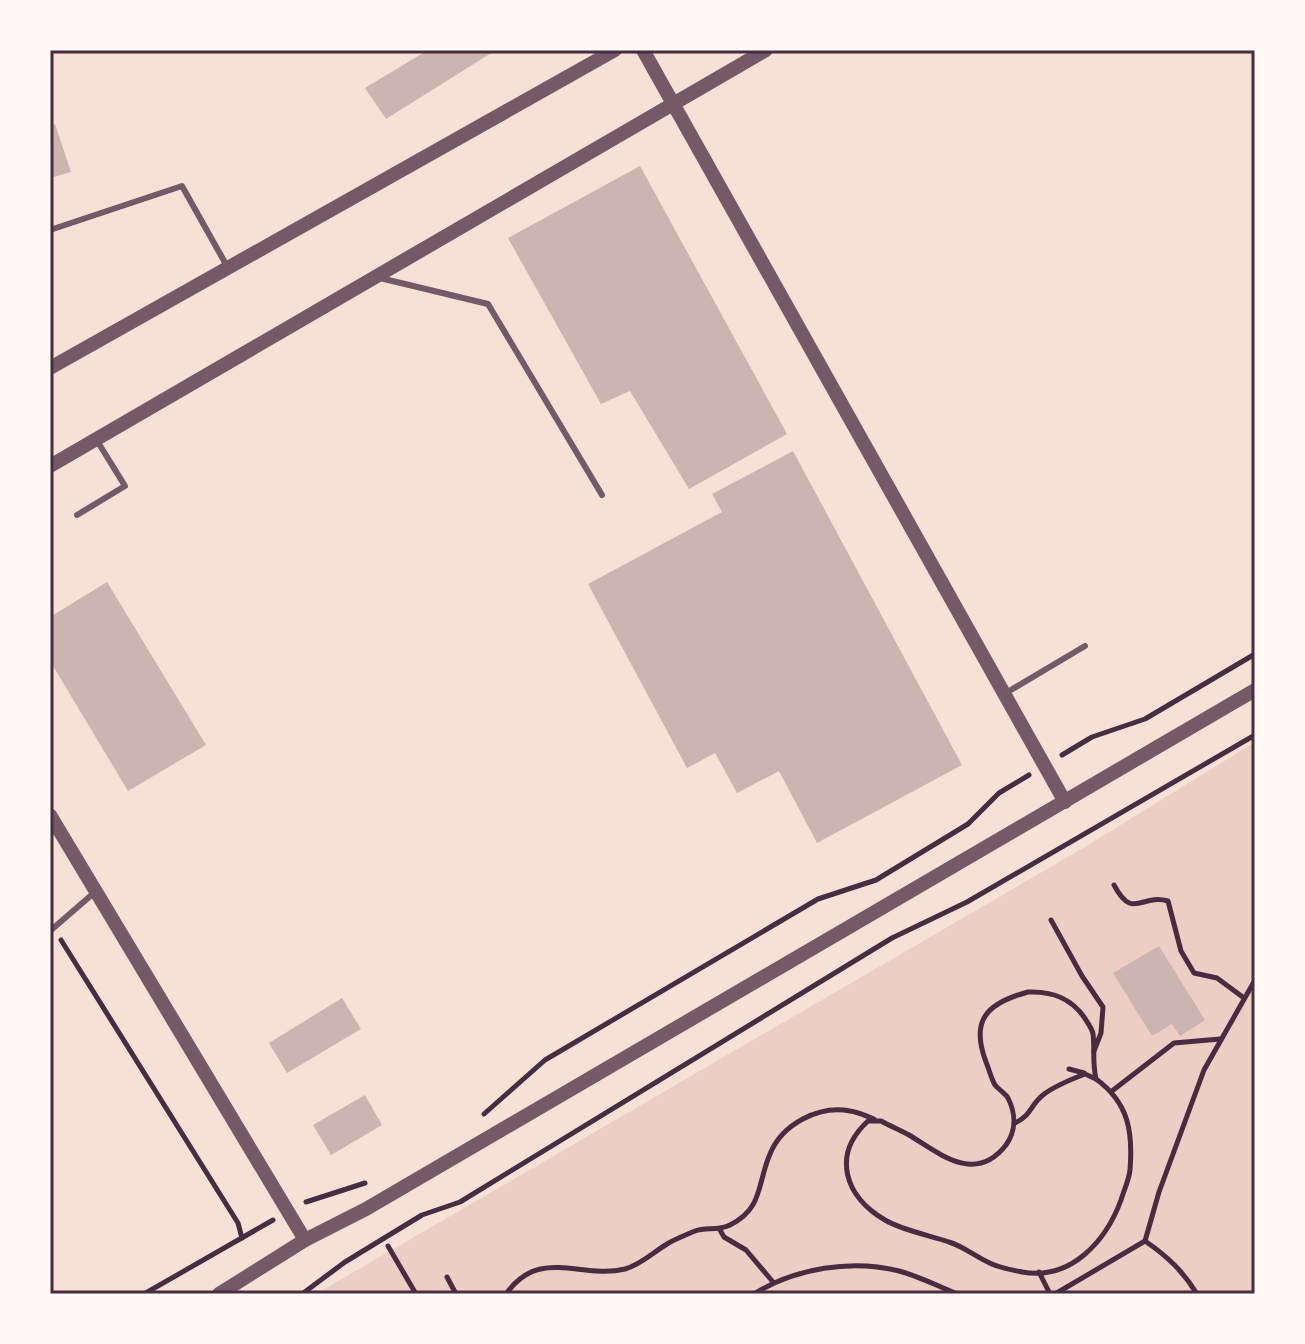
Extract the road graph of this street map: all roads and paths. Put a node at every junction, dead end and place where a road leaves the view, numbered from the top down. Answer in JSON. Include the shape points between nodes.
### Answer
{"nodes":[{"id":1,"x":615,"y":50,"type":"edge"},
{"id":2,"x":643,"y":50,"type":"edge"},
{"id":3,"x":766,"y":50,"type":"edge"},
{"id":4,"x":675,"y":105,"type":"junction"},
{"id":5,"x":50,"y":230,"type":"edge"},
{"id":6,"x":228,"y":268,"type":"junction"},
{"id":7,"x":377,"y":277,"type":"junction"},
{"id":8,"x":50,"y":368,"type":"edge"},
{"id":9,"x":96,"y":439,"type":"junction"},
{"id":10,"x":50,"y":466,"type":"edge"},
{"id":11,"x":602,"y":495,"type":"dead end"},
{"id":12,"x":77,"y":515,"type":"dead end"},
{"id":13,"x":1085,"y":646,"type":"dead end"},
{"id":14,"x":1255,"y":654,"type":"edge"},
{"id":15,"x":1255,"y":690,"type":"edge"},
{"id":16,"x":1004,"y":694,"type":"junction"},
{"id":17,"x":1255,"y":735,"type":"edge"},
{"id":18,"x":1045,"y":765,"type":"junction"},
{"id":19,"x":1065,"y":802,"type":"junction"},
{"id":20,"x":50,"y":815,"type":"edge"},
{"id":21,"x":1114,"y":885,"type":"dead end"},
{"id":22,"x":95,"y":892,"type":"junction"},
{"id":23,"x":1051,"y":920,"type":"dead end"},
{"id":24,"x":52,"y":930,"type":"edge"},
{"id":25,"x":1255,"y":980,"type":"edge"},
{"id":26,"x":1244,"y":998,"type":"junction"},
{"id":27,"x":1221,"y":1039,"type":"junction"},
{"id":28,"x":1092,"y":1058,"type":"junction"},
{"id":29,"x":1069,"y":1069,"type":"dead end"},
{"id":30,"x":1085,"y":1074,"type":"junction"},
{"id":31,"x":1096,"y":1079,"type":"junction"},
{"id":32,"x":1112,"y":1091,"type":"junction"},
{"id":33,"x":481,"y":1117,"type":"dead end"},
{"id":34,"x":881,"y":1121,"type":"junction"},
{"id":35,"x":1015,"y":1123,"type":"junction"},
{"id":36,"x":376,"y":1176,"type":"dead end"},
{"id":37,"x":363,"y":1184,"type":"dead end"},
{"id":38,"x":720,"y":1230,"type":"junction"},
{"id":39,"x":305,"y":1240,"type":"junction"},
{"id":40,"x":1145,"y":1241,"type":"junction"},
{"id":41,"x":388,"y":1246,"type":"dead end"},
{"id":42,"x":1039,"y":1272,"type":"junction"},
{"id":43,"x":447,"y":1277,"type":"dead end"},
{"id":44,"x":773,"y":1282,"type":"junction"},
{"id":45,"x":144,"y":1294,"type":"edge"},
{"id":46,"x":219,"y":1294,"type":"edge"},
{"id":47,"x":302,"y":1294,"type":"edge"},
{"id":48,"x":416,"y":1294,"type":"edge"},
{"id":49,"x":456,"y":1294,"type":"edge"},
{"id":50,"x":506,"y":1294,"type":"edge"},
{"id":51,"x":754,"y":1294,"type":"edge"},
{"id":52,"x":958,"y":1294,"type":"edge"},
{"id":53,"x":1052,"y":1294,"type":"edge"},
{"id":54,"x":1197,"y":1294,"type":"edge"}],
"edges":[{"from":1,"to":6,"type":"street"},
{"from":2,"to":4,"type":"street"},
{"from":3,"to":4,"type":"street"},
{"from":4,"to":7,"type":"street"},
{"from":4,"to":16,"type":"street"},
{"from":5,"to":6,"type":"lane","via":[[182,186]]},
{"from":6,"to":8,"type":"street"},
{"from":7,"to":9,"type":"street"},
{"from":7,"to":11,"type":"lane","via":[[488,304]]},
{"from":9,"to":10,"type":"street"},
{"from":9,"to":12,"type":"lane","via":[[125,486]]},
{"from":13,"to":16,"type":"lane"},
{"from":14,"to":18,"type":"path","via":[[1145,719],[1092,737]]},
{"from":15,"to":19,"type":"street"},
{"from":16,"to":18,"type":"street"},
{"from":17,"to":47,"type":"path","via":[[967,902],[892,938],[460,1202],[422,1215]]},
{"from":18,"to":19,"type":"street"},
{"from":18,"to":33,"type":"path","via":[[999,793],[968,824],[876,880],[818,899],[545,1060]]},
{"from":19,"to":39,"type":"street"},
{"from":20,"to":22,"type":"street"},
{"from":21,"to":26,"type":"path","via":[[1122,900],[1136,906],[1160,898],[1168,901],[1181,951],[1194,973],[1217,978]]},
{"from":22,"to":24,"type":"lane"},
{"from":22,"to":39,"type":"street"},
{"from":23,"to":28,"type":"path","via":[[1103,1007]]},
{"from":24,"to":45,"type":"path","via":[[230,1210],[242,1238]]},
{"from":25,"to":26,"type":"path"},
{"from":26,"to":27,"type":"path"},
{"from":27,"to":32,"type":"path","via":[[1174,1043]]},
{"from":27,"to":40,"type":"path","via":[[1179,1134]]},
{"from":28,"to":31,"type":"path"},
{"from":28,"to":35,"type":"path","via":[[1093,1031],[1067,999],[1028,992],[992,1007],[984,1015],[978,1041]]},
{"from":29,"to":30,"type":"path"},
{"from":30,"to":31,"type":"path"},
{"from":30,"to":35,"type":"path","via":[[1042,1095],[1027,1117]]},
{"from":31,"to":32,"type":"path"},
{"from":32,"to":42,"type":"path","via":[[1132,1138],[1130,1175],[1114,1218],[1094,1249],[1064,1269]]},
{"from":34,"to":35,"type":"path","via":[[953,1163],[977,1163],[999,1154]]},
{"from":34,"to":38,"type":"path","via":[[849,1110],[805,1115],[772,1149],[752,1211]]},
{"from":34,"to":42,"type":"path","via":[[868,1121],[846,1153],[846,1172],[863,1205],[888,1222],[952,1243],[993,1265]]},
{"from":36,"to":37,"type":"path"},
{"from":38,"to":44,"type":"path"},
{"from":38,"to":50,"type":"path","via":[[699,1230],[667,1243],[626,1269],[544,1268],[528,1273]]},
{"from":39,"to":46,"type":"street"},
{"from":40,"to":53,"type":"path"},
{"from":40,"to":54,"type":"path","via":[[1186,1275]]},
{"from":41,"to":48,"type":"path"},
{"from":42,"to":53,"type":"path"},
{"from":43,"to":49,"type":"path"},
{"from":44,"to":51,"type":"path"},
{"from":44,"to":52,"type":"path","via":[[817,1269],[851,1267],[899,1271]]}]}
